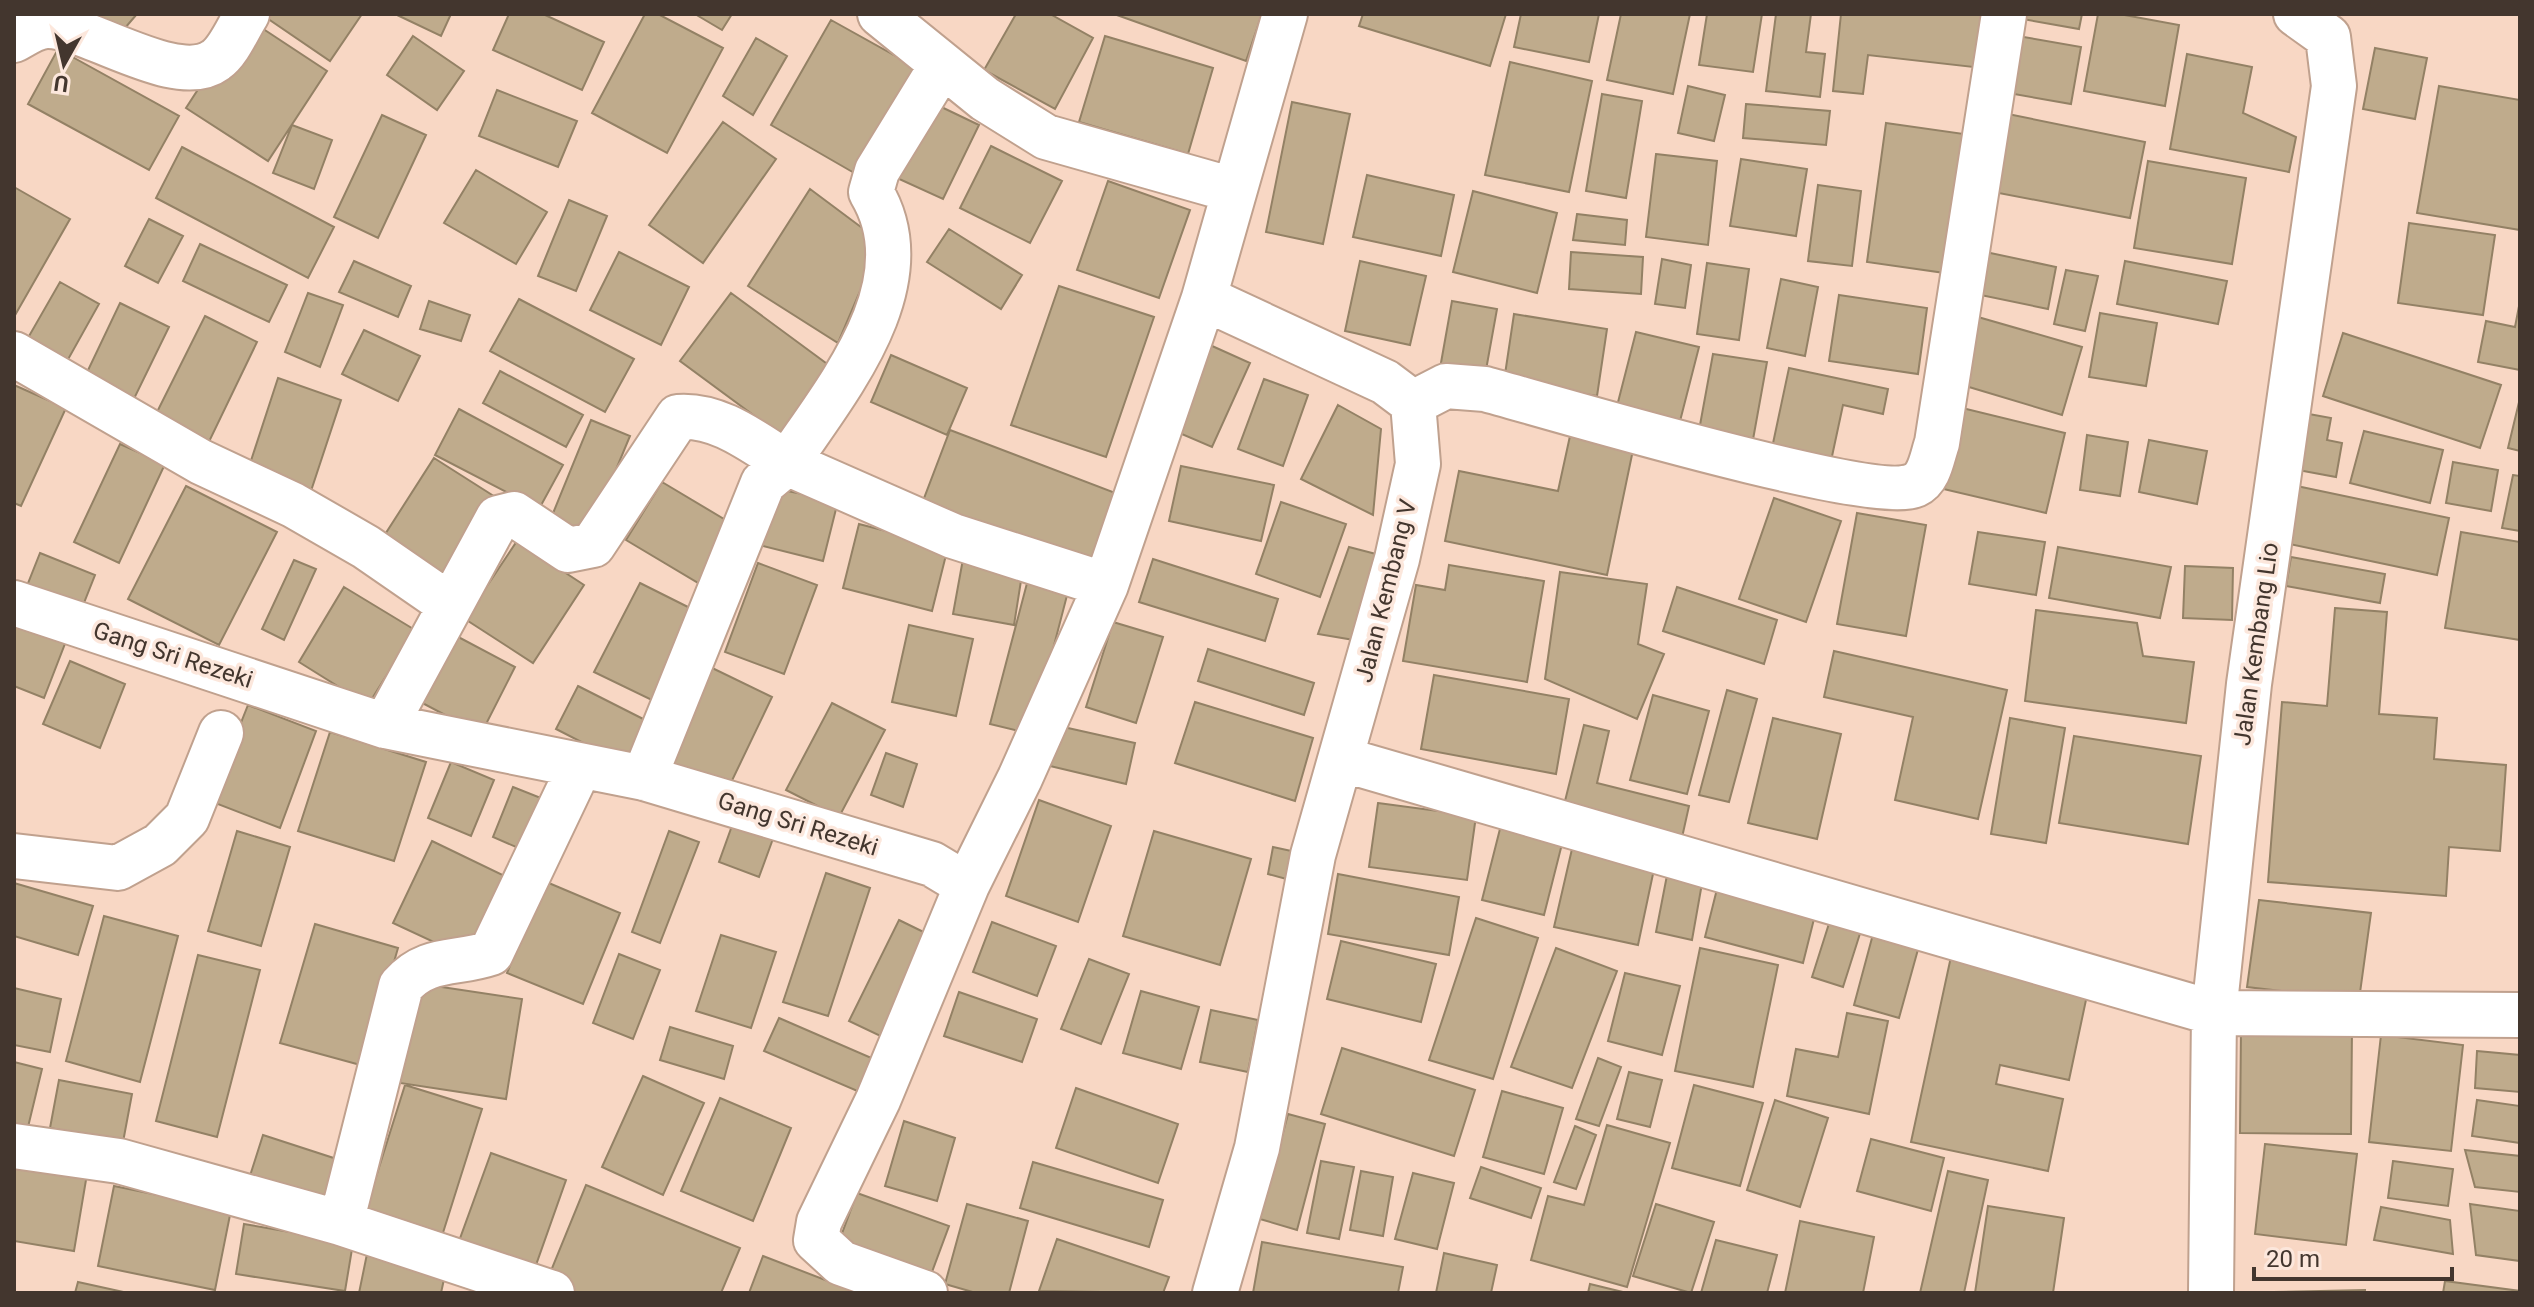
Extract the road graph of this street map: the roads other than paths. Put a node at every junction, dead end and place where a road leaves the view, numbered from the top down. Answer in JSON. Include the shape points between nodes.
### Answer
{"nodes":[{"id":1,"x":247,"y":14,"type":"edge"},
{"id":2,"x":880,"y":14,"type":"edge"},
{"id":3,"x":1285,"y":14,"type":"edge"},
{"id":4,"x":2004,"y":14,"type":"edge"},
{"id":5,"x":2296,"y":14,"type":"edge"},
{"id":6,"x":14,"y":40,"type":"edge"},
{"id":7,"x":942,"y":65,"type":"junction"},
{"id":8,"x":1233,"y":190,"type":"junction"},
{"id":9,"x":1204,"y":298,"type":"junction"},
{"id":10,"x":14,"y":354,"type":"edge"},
{"id":11,"x":1413,"y":403,"type":"junction"},
{"id":12,"x":787,"y":463,"type":"junction"},
{"id":13,"x":1106,"y":585,"type":"junction"},
{"id":14,"x":14,"y":603,"type":"edge"},
{"id":15,"x":450,"y":605,"type":"junction"},
{"id":16,"x":385,"y":726,"type":"junction"},
{"id":17,"x":221,"y":733,"type":"dead end"},
{"id":18,"x":1341,"y":759,"type":"junction"},
{"id":19,"x":580,"y":766,"type":"junction"},
{"id":20,"x":644,"y":778,"type":"junction"},
{"id":21,"x":14,"y":856,"type":"edge"},
{"id":22,"x":967,"y":885,"type":"junction"},
{"id":23,"x":2214,"y":1013,"type":"junction"},
{"id":24,"x":2520,"y":1015,"type":"edge"},
{"id":25,"x":14,"y":1146,"type":"edge"},
{"id":26,"x":341,"y":1223,"type":"junction"},
{"id":27,"x":552,"y":1293,"type":"edge"},
{"id":28,"x":925,"y":1293,"type":"edge"},
{"id":29,"x":1215,"y":1293,"type":"edge"},
{"id":30,"x":2211,"y":1293,"type":"edge"}],
"edges":[{"from":1,"to":6,"type":"street","via":[[219,59],[208,65],[179,66],[50,26]]},
{"from":2,"to":7,"type":"street"},
{"from":3,"to":8,"type":"street"},
{"from":4,"to":11,"type":"street","via":[[1937,443],[1926,476],[1913,486],[1801,473],[1485,389],[1446,386]]},
{"from":5,"to":23,"type":"street","name":"Jalan Kembang Lio","via":[[2328,37],[2334,86],[2249,684]]},
{"from":7,"to":8,"type":"street","via":[[1046,137]]},
{"from":7,"to":12,"type":"street","via":[[877,171],[871,192],[883,213],[889,273],[860,354]]},
{"from":8,"to":9,"type":"street"},
{"from":9,"to":11,"type":"street","via":[[1385,382]]},
{"from":9,"to":13,"type":"street"},
{"from":10,"to":15,"type":"street","via":[[201,462],[366,547]]},
{"from":11,"to":18,"type":"street","name":"Jalan Kembang V","via":[[1418,464]]},
{"from":12,"to":13,"type":"street","via":[[953,536]]},
{"from":12,"to":15,"type":"street","via":[[732,429],[698,415],[678,417],[593,545],[568,550],[514,514],[498,518]]},
{"from":12,"to":20,"type":"street","via":[[763,483]]},
{"from":13,"to":22,"type":"street"},
{"from":14,"to":16,"type":"street","name":"Gang Sri Rezeki"},
{"from":15,"to":16,"type":"street"},
{"from":16,"to":19,"type":"street","name":"Gang Sri Rezeki"},
{"from":17,"to":21,"type":"street","via":[[187,818],[160,845],[118,868]]},
{"from":18,"to":23,"type":"street"},
{"from":18,"to":29,"type":"street","name":"Jalan Kembang V","via":[[1313,855],[1257,1148]]},
{"from":19,"to":20,"type":"street","name":"Gang Sri Rezeki"},
{"from":19,"to":26,"type":"street","via":[[491,953],[435,963],[414,971],[401,986]]},
{"from":20,"to":22,"type":"street","name":"Gang Sri Rezeki","via":[[932,864]]},
{"from":22,"to":28,"type":"street","via":[[878,1100],[819,1222],[816,1240],[841,1263]]},
{"from":23,"to":24,"type":"street"},
{"from":23,"to":30,"type":"street","name":"Jalan Kembang Lio"},
{"from":25,"to":26,"type":"street","via":[[119,1161]]},
{"from":26,"to":27,"type":"street"}]}
